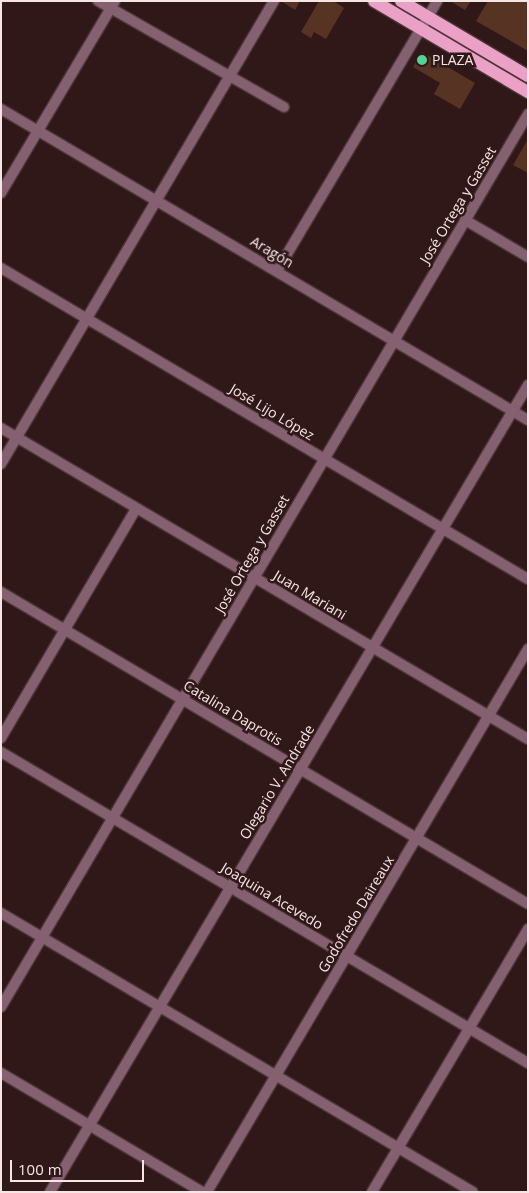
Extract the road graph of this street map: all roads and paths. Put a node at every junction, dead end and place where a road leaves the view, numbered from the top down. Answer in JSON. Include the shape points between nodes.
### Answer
{"nodes":[{"id":1,"x":98,"y":1,"type":"edge"},
{"id":2,"x":274,"y":1,"type":"edge"},
{"id":3,"x":374,"y":1,"type":"edge"},
{"id":4,"x":401,"y":1,"type":"edge"},
{"id":5,"x":437,"y":1,"type":"edge"},
{"id":6,"x":113,"y":5,"type":"edge"},
{"id":7,"x":428,"y":17,"type":"junction"},
{"id":8,"x":420,"y":29,"type":"junction"},
{"id":9,"x":230,"y":76,"type":"junction"},
{"id":10,"x":528,"y":76,"type":"edge"},
{"id":11,"x":528,"y":92,"type":"edge"},
{"id":12,"x":284,"y":107,"type":"dead end"},
{"id":13,"x":1,"y":110,"type":"edge"},
{"id":14,"x":528,"y":114,"type":"edge"},
{"id":15,"x":38,"y":132,"type":"junction"},
{"id":16,"x":1,"y":193,"type":"edge"},
{"id":17,"x":157,"y":200,"type":"junction"},
{"id":18,"x":465,"y":220,"type":"junction"},
{"id":19,"x":528,"y":257,"type":"edge"},
{"id":20,"x":1,"y":268,"type":"edge"},
{"id":21,"x":277,"y":271,"type":"junction"},
{"id":22,"x":87,"y":318,"type":"junction"},
{"id":23,"x":394,"y":341,"type":"junction"},
{"id":24,"x":528,"y":385,"type":"edge"},
{"id":25,"x":513,"y":411,"type":"junction"},
{"id":26,"x":528,"y":420,"type":"edge"},
{"id":27,"x":1,"y":428,"type":"edge"},
{"id":28,"x":17,"y":437,"type":"junction"},
{"id":29,"x":324,"y":459,"type":"junction"},
{"id":30,"x":1,"y":464,"type":"edge"},
{"id":31,"x":136,"y":509,"type":"junction"},
{"id":32,"x":443,"y":529,"type":"junction"},
{"id":33,"x":254,"y":578,"type":"junction"},
{"id":34,"x":528,"y":579,"type":"edge"},
{"id":35,"x":1,"y":592,"type":"edge"},
{"id":36,"x":65,"y":630,"type":"junction"},
{"id":37,"x":372,"y":648,"type":"junction"},
{"id":38,"x":528,"y":649,"type":"edge"},
{"id":39,"x":183,"y":699,"type":"junction"},
{"id":40,"x":488,"y":716,"type":"junction"},
{"id":41,"x":1,"y":738,"type":"edge"},
{"id":42,"x":528,"y":739,"type":"edge"},
{"id":43,"x":1,"y":752,"type":"edge"},
{"id":44,"x":300,"y":769,"type":"junction"},
{"id":45,"x":113,"y":818,"type":"junction"},
{"id":46,"x":416,"y":838,"type":"junction"},
{"id":47,"x":230,"y":888,"type":"junction"},
{"id":48,"x":528,"y":904,"type":"edge"},
{"id":49,"x":1,"y":913,"type":"edge"},
{"id":50,"x":528,"y":929,"type":"edge"},
{"id":51,"x":43,"y":937,"type":"junction"},
{"id":52,"x":347,"y":956,"type":"junction"},
{"id":53,"x":1,"y":1007,"type":"edge"},
{"id":54,"x":160,"y":1007,"type":"junction"},
{"id":55,"x":469,"y":1028,"type":"junction"},
{"id":56,"x":528,"y":1063,"type":"edge"},
{"id":57,"x":1,"y":1073,"type":"edge"},
{"id":58,"x":276,"y":1075,"type":"junction"},
{"id":59,"x":90,"y":1125,"type":"junction"},
{"id":60,"x":398,"y":1148,"type":"junction"},
{"id":61,"x":50,"y":1192,"type":"edge"},
{"id":62,"x":202,"y":1192,"type":"edge"},
{"id":63,"x":207,"y":1192,"type":"edge"},
{"id":64,"x":372,"y":1192,"type":"edge"},
{"id":65,"x":474,"y":1192,"type":"edge"}],
"edges":[{"from":1,"to":6,"type":"street"},
{"from":2,"to":9,"type":"street"},
{"from":3,"to":8,"type":"main road"},
{"from":4,"to":7,"type":"main road"},
{"from":5,"to":7,"type":"street"},
{"from":6,"to":9,"type":"street"},
{"from":6,"to":15,"type":"street"},
{"from":7,"to":8,"type":"street"},
{"from":7,"to":10,"type":"main road"},
{"from":8,"to":11,"type":"main road"},
{"from":8,"to":21,"type":"street"},
{"from":9,"to":12,"type":"street"},
{"from":9,"to":17,"type":"street"},
{"from":13,"to":15,"type":"street","name":"Aragón"},
{"from":14,"to":18,"type":"street","name":"José Ortega y Gasset"},
{"from":15,"to":16,"type":"street"},
{"from":15,"to":17,"type":"street","name":"Aragón"},
{"from":17,"to":21,"type":"street","name":"Aragón"},
{"from":17,"to":22,"type":"street"},
{"from":18,"to":19,"type":"street"},
{"from":18,"to":23,"type":"street","name":"José Ortega y Gasset"},
{"from":20,"to":22,"type":"street","name":"José Lijo López"},
{"from":21,"to":23,"type":"street","name":"Aragón"},
{"from":22,"to":28,"type":"street"},
{"from":22,"to":29,"type":"street","name":"José Lijo López"},
{"from":23,"to":25,"type":"street","name":"Aragón"},
{"from":23,"to":29,"type":"street","name":"José Ortega y Gasset"},
{"from":24,"to":25,"type":"street","name":"Olegario V. Andrade"},
{"from":25,"to":26,"type":"street","name":"Aragón"},
{"from":25,"to":32,"type":"street","name":"Olegario V. Andrade"},
{"from":27,"to":28,"type":"street","name":"Juan Mariani"},
{"from":28,"to":30,"type":"street"},
{"from":28,"to":31,"type":"street","name":"Juan Mariani"},
{"from":29,"to":32,"type":"street","name":"José Lijo López"},
{"from":29,"to":33,"type":"street","name":"José Ortega y Gasset"},
{"from":31,"to":33,"type":"street","name":"Juan Mariani"},
{"from":31,"to":36,"type":"street"},
{"from":32,"to":34,"type":"street","name":"José Lijo López"},
{"from":32,"to":37,"type":"street","name":"Olegario V. Andrade"},
{"from":33,"to":37,"type":"street","name":"Juan Mariani"},
{"from":33,"to":39,"type":"street","name":"José Ortega y Gasset"},
{"from":35,"to":36,"type":"street","name":"Catalina Daprotis"},
{"from":36,"to":39,"type":"street","name":"Catalina Daprotis"},
{"from":36,"to":41,"type":"street"},
{"from":37,"to":40,"type":"street","name":"Juan Mariani"},
{"from":37,"to":44,"type":"street","name":"Olegario V. Andrade"},
{"from":38,"to":40,"type":"street","name":"Godofredo Daireaux"},
{"from":39,"to":44,"type":"street","name":"Catalina Daprotis"},
{"from":39,"to":45,"type":"street","name":"José Ortega y Gasset"},
{"from":40,"to":42,"type":"street","name":"Juan Mariani"},
{"from":40,"to":46,"type":"street","name":"Godofredo Daireaux"},
{"from":43,"to":45,"type":"street","name":"Joaquina Acevedo"},
{"from":44,"to":46,"type":"street","name":"Catalina Daprotis"},
{"from":44,"to":47,"type":"street","name":"Olegario V. Andrade"},
{"from":45,"to":47,"type":"street","name":"Joaquina Acevedo"},
{"from":45,"to":51,"type":"street","name":"José Ortega y Gasset"},
{"from":46,"to":48,"type":"street","name":"Catalina Daprotis"},
{"from":46,"to":52,"type":"street","name":"Godofredo Daireaux"},
{"from":47,"to":52,"type":"street","name":"Joaquina Acevedo"},
{"from":47,"to":54,"type":"street","name":"Olegario V. Andrade"},
{"from":49,"to":51,"type":"street"},
{"from":50,"to":55,"type":"street"},
{"from":51,"to":53,"type":"street","name":"José Ortega y Gasset"},
{"from":51,"to":54,"type":"street"},
{"from":52,"to":55,"type":"street","name":"Joaquina Acevedo"},
{"from":52,"to":58,"type":"street","name":"Godofredo Daireaux"},
{"from":54,"to":58,"type":"street"},
{"from":54,"to":59,"type":"street","name":"Olegario V. Andrade"},
{"from":55,"to":56,"type":"street","name":"Joaquina Acevedo"},
{"from":55,"to":60,"type":"street"},
{"from":57,"to":59,"type":"street"},
{"from":58,"to":60,"type":"street"},
{"from":58,"to":63,"type":"street","name":"Godofredo Daireaux"},
{"from":59,"to":61,"type":"street","name":"Olegario V. Andrade"},
{"from":59,"to":62,"type":"street"},
{"from":60,"to":64,"type":"street"},
{"from":60,"to":65,"type":"street"}]}
